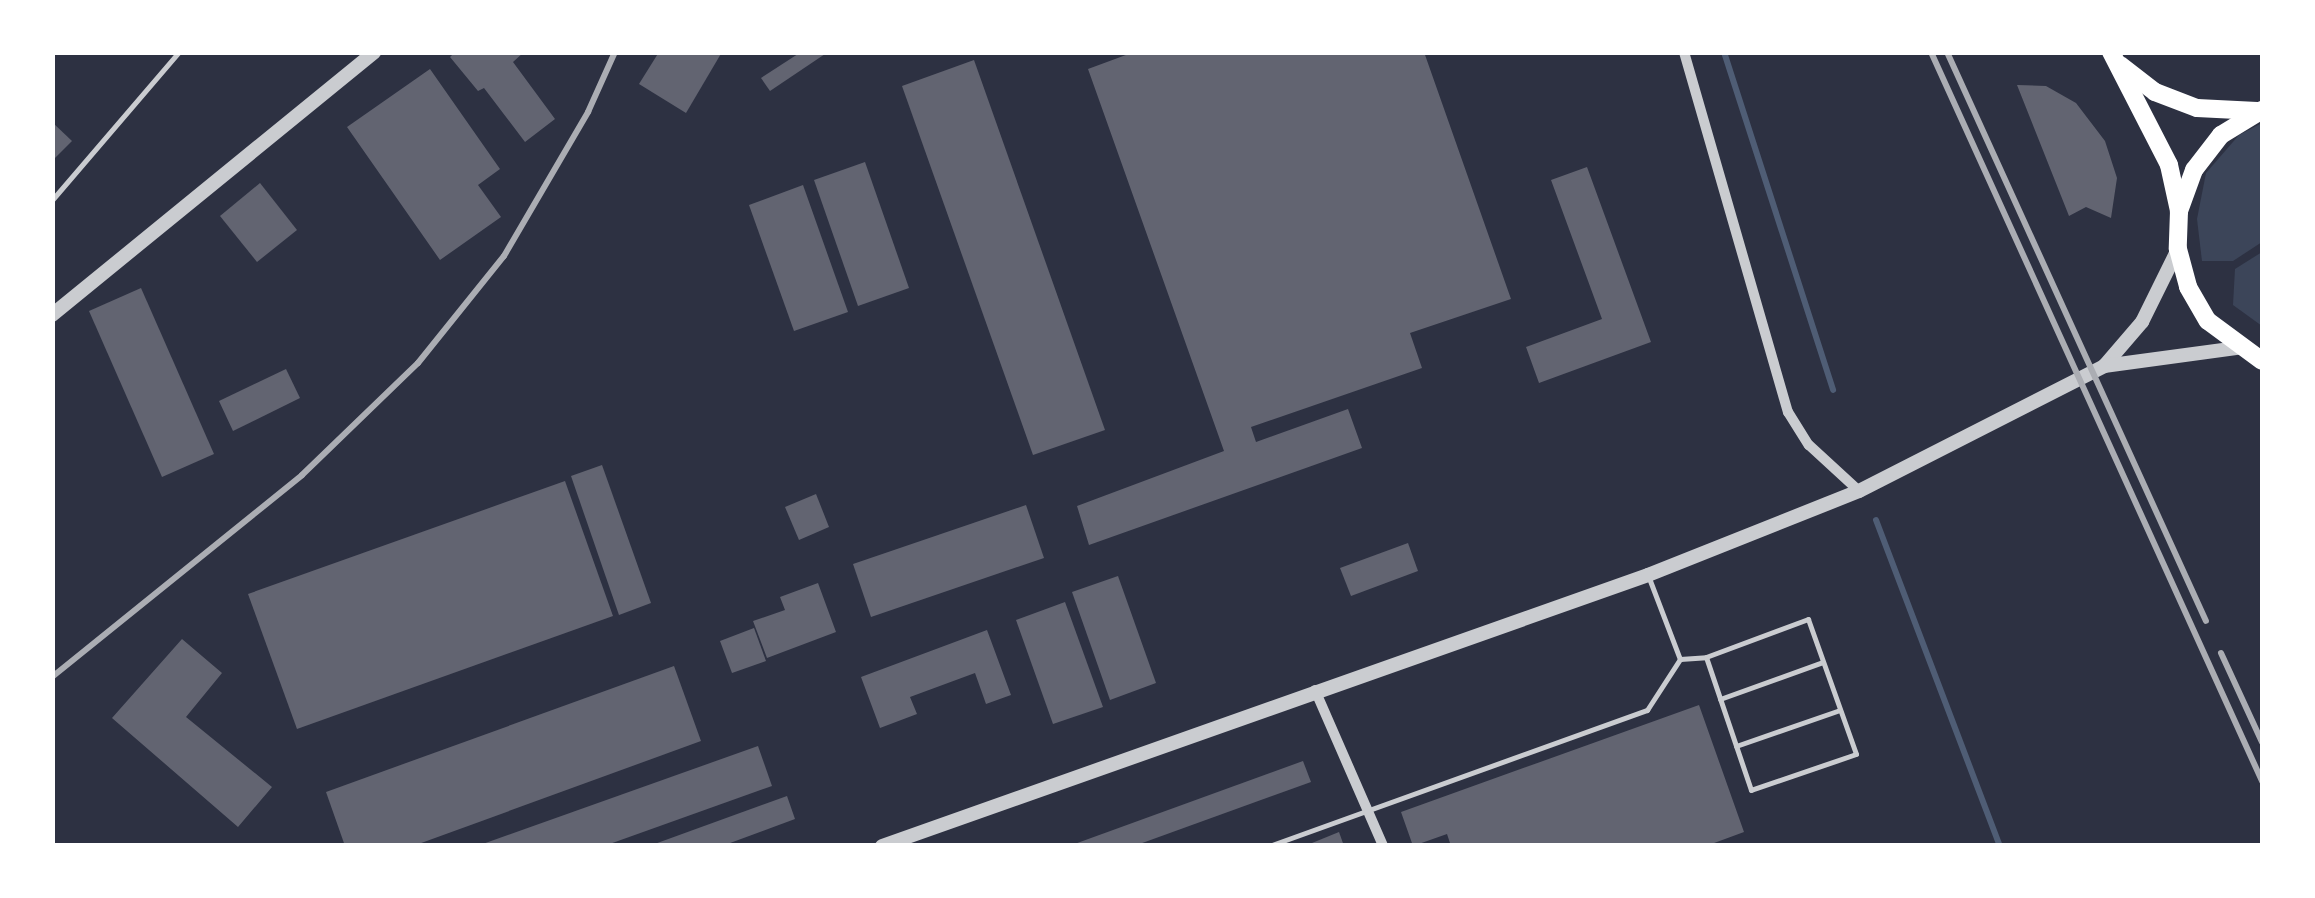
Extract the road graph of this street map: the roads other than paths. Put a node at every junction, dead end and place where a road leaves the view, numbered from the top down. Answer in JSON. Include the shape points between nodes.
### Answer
{"nodes":[{"id":1,"x":178,"y":52,"type":"edge"},
{"id":2,"x":374,"y":52,"type":"edge"},
{"id":3,"x":1684,"y":52,"type":"edge"},
{"id":4,"x":2116,"y":56,"type":"edge"},
{"id":5,"x":2260,"y":111,"type":"edge"},
{"id":6,"x":52,"y":200,"type":"edge"},
{"id":7,"x":2179,"y":211,"type":"junction"},
{"id":8,"x":2178,"y":249,"type":"junction"},
{"id":9,"x":52,"y":315,"type":"edge"},
{"id":10,"x":2238,"y":348,"type":"junction"},
{"id":11,"x":2262,"y":360,"type":"edge"},
{"id":12,"x":2104,"y":366,"type":"junction"},
{"id":13,"x":1859,"y":491,"type":"junction"},
{"id":14,"x":1648,"y":575,"type":"junction"},
{"id":15,"x":1706,"y":657,"type":"junction"},
{"id":16,"x":1680,"y":659,"type":"junction"},
{"id":17,"x":1823,"y":662,"type":"junction"},
{"id":18,"x":1315,"y":690,"type":"junction"},
{"id":19,"x":1720,"y":699,"type":"junction"},
{"id":20,"x":1840,"y":710,"type":"junction"},
{"id":21,"x":1736,"y":746,"type":"junction"},
{"id":22,"x":1365,"y":808,"type":"junction"},
{"id":23,"x":882,"y":846,"type":"edge"},
{"id":24,"x":1268,"y":846,"type":"edge"},
{"id":25,"x":1383,"y":846,"type":"edge"},
{"id":26,"x":1876,"y":846,"type":"edge"},
{"id":27,"x":1887,"y":846,"type":"edge"}],
"edges":[{"from":1,"to":6,"type":"lane"},
{"from":2,"to":9,"type":"street"},
{"from":3,"to":13,"type":"street","via":[[1788,412],[1808,445]]},
{"from":4,"to":5,"type":"main road","via":[[2155,92],[2197,108]]},
{"from":4,"to":7,"type":"main road","via":[[2169,165]]},
{"from":5,"to":7,"type":"main road","via":[[2221,135],[2194,170]]},
{"from":7,"to":8,"type":"main road"},
{"from":8,"to":10,"type":"main road","via":[[2188,288],[2208,322]]},
{"from":8,"to":12,"type":"street","via":[[2142,322]]},
{"from":10,"to":11,"type":"main road"},
{"from":10,"to":12,"type":"street"},
{"from":12,"to":13,"type":"street"},
{"from":13,"to":14,"type":"street"},
{"from":14,"to":16,"type":"lane"},
{"from":14,"to":18,"type":"street"},
{"from":15,"to":16,"type":"lane"},
{"from":15,"to":17,"type":"lane","via":[[1808,618]]},
{"from":15,"to":19,"type":"lane"},
{"from":16,"to":22,"type":"lane","via":[[1647,710]]},
{"from":17,"to":19,"type":"lane"},
{"from":17,"to":20,"type":"lane"},
{"from":18,"to":22,"type":"street"},
{"from":18,"to":23,"type":"street"},
{"from":19,"to":21,"type":"lane"},
{"from":20,"to":21,"type":"lane"},
{"from":20,"to":21,"type":"lane","via":[[1856,754],[1751,790]]},
{"from":22,"to":24,"type":"lane"},
{"from":22,"to":25,"type":"street"},
{"from":26,"to":27,"type":"lane"}]}
